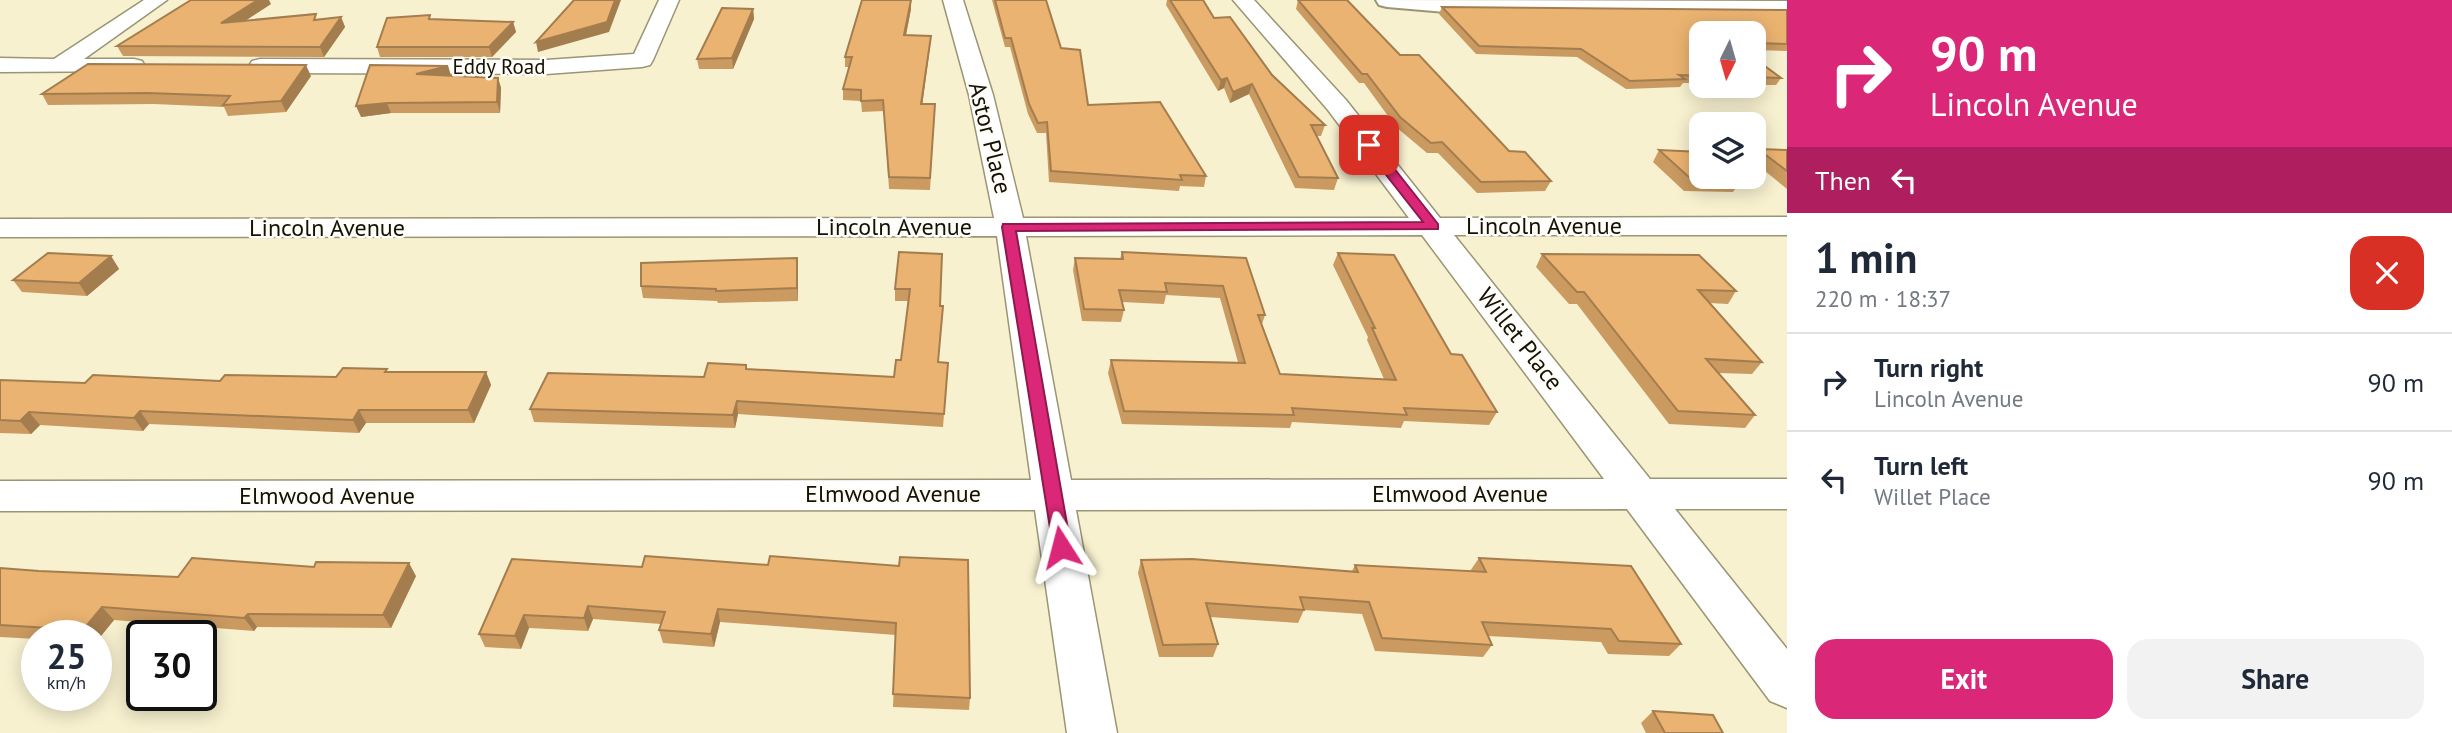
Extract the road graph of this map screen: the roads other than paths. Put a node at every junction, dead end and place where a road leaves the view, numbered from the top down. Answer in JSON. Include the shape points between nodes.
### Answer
{"nodes":[{"id":1,"x":157,"y":0,"type":"edge"},
{"id":2,"x":669,"y":0,"type":"edge"},
{"id":3,"x":953,"y":0,"type":"edge"},
{"id":4,"x":1243,"y":0,"type":"edge"},
{"id":5,"x":1387,"y":0,"type":"edge"},
{"id":6,"x":1787,"y":8,"type":"edge"},
{"id":7,"x":0,"y":65,"type":"edge"},
{"id":8,"x":60,"y":65,"type":"junction"},
{"id":9,"x":163,"y":66,"type":"edge"},
{"id":10,"x":245,"y":66,"type":"edge"},
{"id":11,"x":1433,"y":226,"type":"junction"},
{"id":12,"x":1787,"y":226,"type":"edge"},
{"id":13,"x":1008,"y":227,"type":"junction"},
{"id":14,"x":0,"y":228,"type":"edge"},
{"id":15,"x":1052,"y":494,"type":"junction"},
{"id":16,"x":1640,"y":494,"type":"junction"},
{"id":17,"x":1787,"y":494,"type":"edge"},
{"id":18,"x":0,"y":496,"type":"edge"},
{"id":19,"x":1787,"y":686,"type":"edge"},
{"id":20,"x":1092,"y":733,"type":"edge"}],
"edges":[{"from":1,"to":8,"type":"street"},
{"from":2,"to":10,"type":"street","name":"Eddy Road","via":[[642,60],[545,67]]},
{"from":3,"to":13,"type":"street","name":"Astor Place","via":[[981,94]]},
{"from":4,"to":11,"type":"street","name":"Willet Place","via":[[1337,105]]},
{"from":5,"to":6,"type":"street","via":[[1470,6]]},
{"from":7,"to":8,"type":"street"},
{"from":8,"to":9,"type":"street"},
{"from":11,"to":12,"type":"street","name":"Lincoln Avenue"},
{"from":11,"to":13,"type":"street","name":"Lincoln Avenue"},
{"from":11,"to":16,"type":"street","name":"Willet Place"},
{"from":13,"to":14,"type":"street","name":"Lincoln Avenue"},
{"from":13,"to":15,"type":"street","name":"Astor Place"},
{"from":15,"to":16,"type":"street","name":"Elmwood Avenue"},
{"from":15,"to":18,"type":"street","name":"Elmwood Avenue"},
{"from":15,"to":20,"type":"street","name":"Astor Place"},
{"from":16,"to":17,"type":"street","name":"Elmwood Avenue"},
{"from":16,"to":19,"type":"street","name":"Willet Place"}]}
